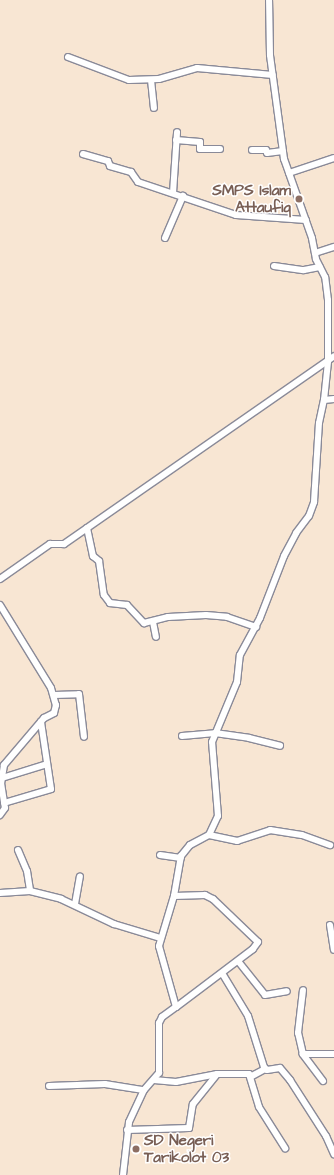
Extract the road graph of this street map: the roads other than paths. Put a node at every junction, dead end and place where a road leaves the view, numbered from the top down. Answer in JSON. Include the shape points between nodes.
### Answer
{"nodes":[{"id":1,"x":269,"y":0,"type":"edge"},
{"id":2,"x":68,"y":57,"type":"dead end"},
{"id":3,"x":273,"y":75,"type":"junction"},
{"id":4,"x":151,"y":80,"type":"junction"},
{"id":5,"x":154,"y":108,"type":"dead end"},
{"id":6,"x":177,"y":132,"type":"dead end"},
{"id":7,"x":176,"y":140,"type":"junction"},
{"id":8,"x":220,"y":149,"type":"dead end"},
{"id":9,"x":252,"y":150,"type":"dead end"},
{"id":10,"x":283,"y":151,"type":"junction"},
{"id":11,"x":83,"y":154,"type":"dead end"},
{"id":12,"x":334,"y":158,"type":"edge"},
{"id":13,"x":289,"y":173,"type":"junction"},
{"id":14,"x":173,"y":193,"type":"junction"},
{"id":15,"x":182,"y":196,"type":"junction"},
{"id":16,"x":306,"y":220,"type":"junction"},
{"id":17,"x":165,"y":238,"type":"dead end"},
{"id":18,"x":334,"y":247,"type":"edge"},
{"id":19,"x":315,"y":253,"type":"junction"},
{"id":20,"x":274,"y":266,"type":"dead end"},
{"id":21,"x":320,"y":267,"type":"junction"},
{"id":22,"x":334,"y":356,"type":"edge"},
{"id":23,"x":328,"y":361,"type":"junction"},
{"id":24,"x":334,"y":399,"type":"edge"},
{"id":25,"x":324,"y":400,"type":"junction"},
{"id":26,"x":87,"y":528,"type":"junction"},
{"id":27,"x":0,"y":579,"type":"edge"},
{"id":28,"x":0,"y":605,"type":"edge"},
{"id":29,"x":153,"y":622,"type":"junction"},
{"id":30,"x":256,"y":627,"type":"junction"},
{"id":31,"x":156,"y":637,"type":"dead end"},
{"id":32,"x":54,"y":695,"type":"junction"},
{"id":33,"x":41,"y":722,"type":"junction"},
{"id":34,"x":215,"y":733,"type":"junction"},
{"id":35,"x":182,"y":736,"type":"dead end"},
{"id":36,"x":84,"y":737,"type":"dead end"},
{"id":37,"x":280,"y":746,"type":"dead end"},
{"id":38,"x":0,"y":759,"type":"edge"},
{"id":39,"x":7,"y":762,"type":"junction"},
{"id":40,"x":47,"y":764,"type":"junction"},
{"id":41,"x":2,"y":778,"type":"junction"},
{"id":42,"x":4,"y":803,"type":"junction"},
{"id":43,"x":0,"y":815,"type":"edge"},
{"id":44,"x":209,"y":835,"type":"junction"},
{"id":45,"x":330,"y":845,"type":"dead end"},
{"id":46,"x":18,"y":850,"type":"dead end"},
{"id":47,"x":160,"y":855,"type":"dead end"},
{"id":48,"x":181,"y":858,"type":"junction"},
{"id":49,"x":80,"y":876,"type":"dead end"},
{"id":50,"x":30,"y":891,"type":"junction"},
{"id":51,"x":0,"y":893,"type":"edge"},
{"id":52,"x":174,"y":896,"type":"junction"},
{"id":53,"x":74,"y":904,"type":"junction"},
{"id":54,"x":330,"y":925,"type":"dead end"},
{"id":55,"x":160,"y":938,"type":"junction"},
{"id":56,"x":334,"y":950,"type":"edge"},
{"id":57,"x":238,"y":961,"type":"junction"},
{"id":58,"x":222,"y":973,"type":"junction"},
{"id":59,"x":303,"y":990,"type":"dead end"},
{"id":60,"x":287,"y":991,"type":"dead end"},
{"id":61,"x":176,"y":1007,"type":"junction"},
{"id":62,"x":303,"y":1054,"type":"junction"},
{"id":63,"x":334,"y":1054,"type":"edge"},
{"id":64,"x":266,"y":1069,"type":"junction"},
{"id":65,"x":217,"y":1074,"type":"junction"},
{"id":66,"x":252,"y":1076,"type":"junction"},
{"id":67,"x":154,"y":1080,"type":"junction"},
{"id":68,"x":323,"y":1081,"type":"dead end"},
{"id":69,"x":49,"y":1086,"type":"dead end"},
{"id":70,"x":144,"y":1090,"type":"junction"},
{"id":71,"x":127,"y":1130,"type":"junction"},
{"id":72,"x":285,"y":1148,"type":"dead end"},
{"id":73,"x":334,"y":1154,"type":"edge"},
{"id":74,"x":123,"y":1175,"type":"edge"}],
"edges":[{"from":1,"to":3,"type":"street"},
{"from":2,"to":4,"type":"street","via":[[120,78]]},
{"from":3,"to":4,"type":"street","via":[[197,68]]},
{"from":3,"to":10,"type":"street"},
{"from":4,"to":5,"type":"street"},
{"from":6,"to":7,"type":"street"},
{"from":7,"to":8,"type":"street","via":[[200,142],[200,149]]},
{"from":7,"to":14,"type":"street"},
{"from":9,"to":10,"type":"street","via":[[266,150],[267,153]]},
{"from":10,"to":13,"type":"street"},
{"from":11,"to":14,"type":"street","via":[[131,172],[138,182]]},
{"from":12,"to":13,"type":"street"},
{"from":13,"to":16,"type":"street"},
{"from":14,"to":15,"type":"street"},
{"from":15,"to":16,"type":"street","via":[[243,216]]},
{"from":15,"to":17,"type":"street"},
{"from":16,"to":19,"type":"street"},
{"from":18,"to":19,"type":"street"},
{"from":19,"to":21,"type":"street"},
{"from":20,"to":21,"type":"street","via":[[304,270]]},
{"from":21,"to":23,"type":"street","via":[[327,285]]},
{"from":22,"to":23,"type":"street"},
{"from":23,"to":25,"type":"street"},
{"from":23,"to":26,"type":"street"},
{"from":24,"to":25,"type":"street"},
{"from":25,"to":30,"type":"street","via":[[319,423],[312,509],[284,556]]},
{"from":26,"to":27,"type":"street","via":[[64,544],[50,544]]},
{"from":26,"to":29,"type":"street","via":[[93,556],[99,561],[107,600],[127,605],[144,623]]},
{"from":28,"to":32,"type":"street"},
{"from":29,"to":30,"type":"street","via":[[168,617],[206,615],[227,617]]},
{"from":29,"to":31,"type":"street"},
{"from":30,"to":34,"type":"street","via":[[240,654],[237,682]]},
{"from":32,"to":33,"type":"street","via":[[55,712]]},
{"from":32,"to":36,"type":"street","via":[[80,694]]},
{"from":33,"to":39,"type":"street"},
{"from":33,"to":40,"type":"street"},
{"from":34,"to":35,"type":"street"},
{"from":34,"to":37,"type":"street"},
{"from":34,"to":44,"type":"street","via":[[212,751],[218,816]]},
{"from":38,"to":39,"type":"street"},
{"from":39,"to":41,"type":"street"},
{"from":40,"to":41,"type":"street"},
{"from":40,"to":42,"type":"street","via":[[52,786],[49,791]]},
{"from":41,"to":42,"type":"street"},
{"from":42,"to":43,"type":"street","via":[[5,808]]},
{"from":44,"to":45,"type":"street","via":[[237,841],[270,830],[302,835]]},
{"from":44,"to":48,"type":"street","via":[[190,844]]},
{"from":46,"to":50,"type":"street","via":[[28,871]]},
{"from":47,"to":48,"type":"street"},
{"from":48,"to":52,"type":"street"},
{"from":49,"to":53,"type":"street"},
{"from":50,"to":51,"type":"street"},
{"from":50,"to":53,"type":"street"},
{"from":52,"to":55,"type":"street"},
{"from":52,"to":57,"type":"street","via":[[205,895],[213,899],[258,942],[256,947]]},
{"from":53,"to":55,"type":"street","via":[[114,924]]},
{"from":54,"to":56,"type":"street"},
{"from":55,"to":61,"type":"street","via":[[160,951]]},
{"from":57,"to":58,"type":"street"},
{"from":57,"to":60,"type":"street","via":[[265,996]]},
{"from":58,"to":61,"type":"street"},
{"from":58,"to":64,"type":"street","via":[[248,1016]]},
{"from":59,"to":62,"type":"street","via":[[298,1033]]},
{"from":61,"to":67,"type":"street","via":[[162,1017],[159,1023],[159,1073]]},
{"from":62,"to":63,"type":"street"},
{"from":62,"to":68,"type":"street"},
{"from":64,"to":66,"type":"street"},
{"from":64,"to":73,"type":"street","via":[[278,1067],[290,1080],[326,1136]]},
{"from":65,"to":66,"type":"street"},
{"from":65,"to":67,"type":"street","via":[[176,1082]]},
{"from":65,"to":71,"type":"street","via":[[193,1104],[189,1128]]},
{"from":66,"to":72,"type":"street","via":[[259,1106]]},
{"from":67,"to":70,"type":"street"},
{"from":69,"to":70,"type":"street","via":[[105,1084]]},
{"from":70,"to":71,"type":"street"},
{"from":71,"to":74,"type":"street"}]}
